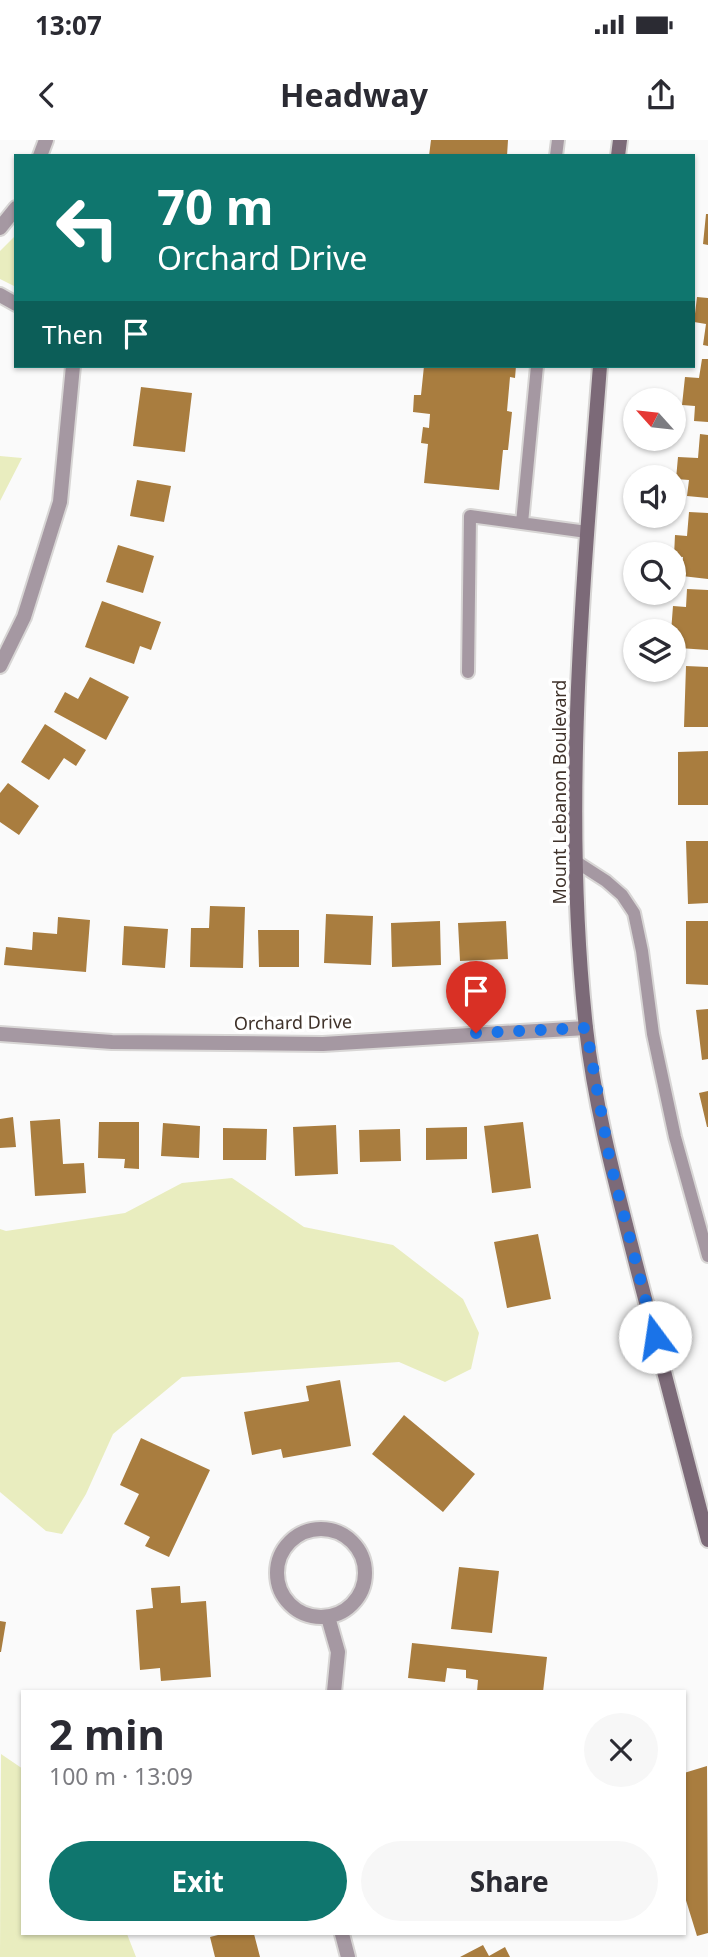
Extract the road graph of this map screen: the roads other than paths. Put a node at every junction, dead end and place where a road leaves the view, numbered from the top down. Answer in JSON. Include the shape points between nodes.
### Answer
{"nodes":[{"id":1,"x":14,"y":210,"type":"edge"},
{"id":2,"x":0,"y":228,"type":"edge"},
{"id":3,"x":73,"y":368,"type":"edge"},
{"id":4,"x":537,"y":368,"type":"edge"},
{"id":5,"x":600,"y":368,"type":"edge"},
{"id":6,"x":522,"y":523,"type":"junction"},
{"id":7,"x":587,"y":532,"type":"junction"},
{"id":8,"x":0,"y":666,"type":"edge"},
{"id":9,"x":468,"y":672,"type":"dead end"},
{"id":10,"x":575,"y":861,"type":"junction"},
{"id":11,"x":586,"y":1028,"type":"junction"},
{"id":12,"x":0,"y":1034,"type":"edge"},
{"id":13,"x":708,"y":1256,"type":"edge"},
{"id":14,"x":708,"y":1540,"type":"edge"},
{"id":15,"x":328,"y":1617,"type":"junction"},
{"id":16,"x":334,"y":1690,"type":"edge"},
{"id":17,"x":342,"y":1935,"type":"edge"},
{"id":18,"x":348,"y":1957,"type":"edge"}],
"edges":[{"from":1,"to":2,"type":"street"},
{"from":3,"to":8,"type":"street","via":[[60,502],[24,617]]},
{"from":4,"to":6,"type":"lane"},
{"from":5,"to":7,"type":"street","name":"Mount Lebanon Boulevard"},
{"from":6,"to":7,"type":"lane"},
{"from":6,"to":9,"type":"lane","via":[[470,516]]},
{"from":7,"to":10,"type":"street","name":"Mount Lebanon Boulevard"},
{"from":10,"to":11,"type":"street","name":"Mount Lebanon Boulevard"},
{"from":10,"to":13,"type":"lane","via":[[606,881],[634,912],[675,1137]]},
{"from":11,"to":12,"type":"street","name":"Orchard Drive","via":[[323,1044],[112,1042]]},
{"from":11,"to":14,"type":"street","name":"Mount Lebanon Boulevard","via":[[610,1161]]},
{"from":15,"to":15,"type":"street","via":[[352,1604],[360,1593],[365,1565],[352,1541],[341,1533],[313,1529],[285,1548],[277,1581],[290,1604],[301,1612]]},
{"from":15,"to":16,"type":"street","via":[[338,1652]]},
{"from":17,"to":18,"type":"street"}]}
